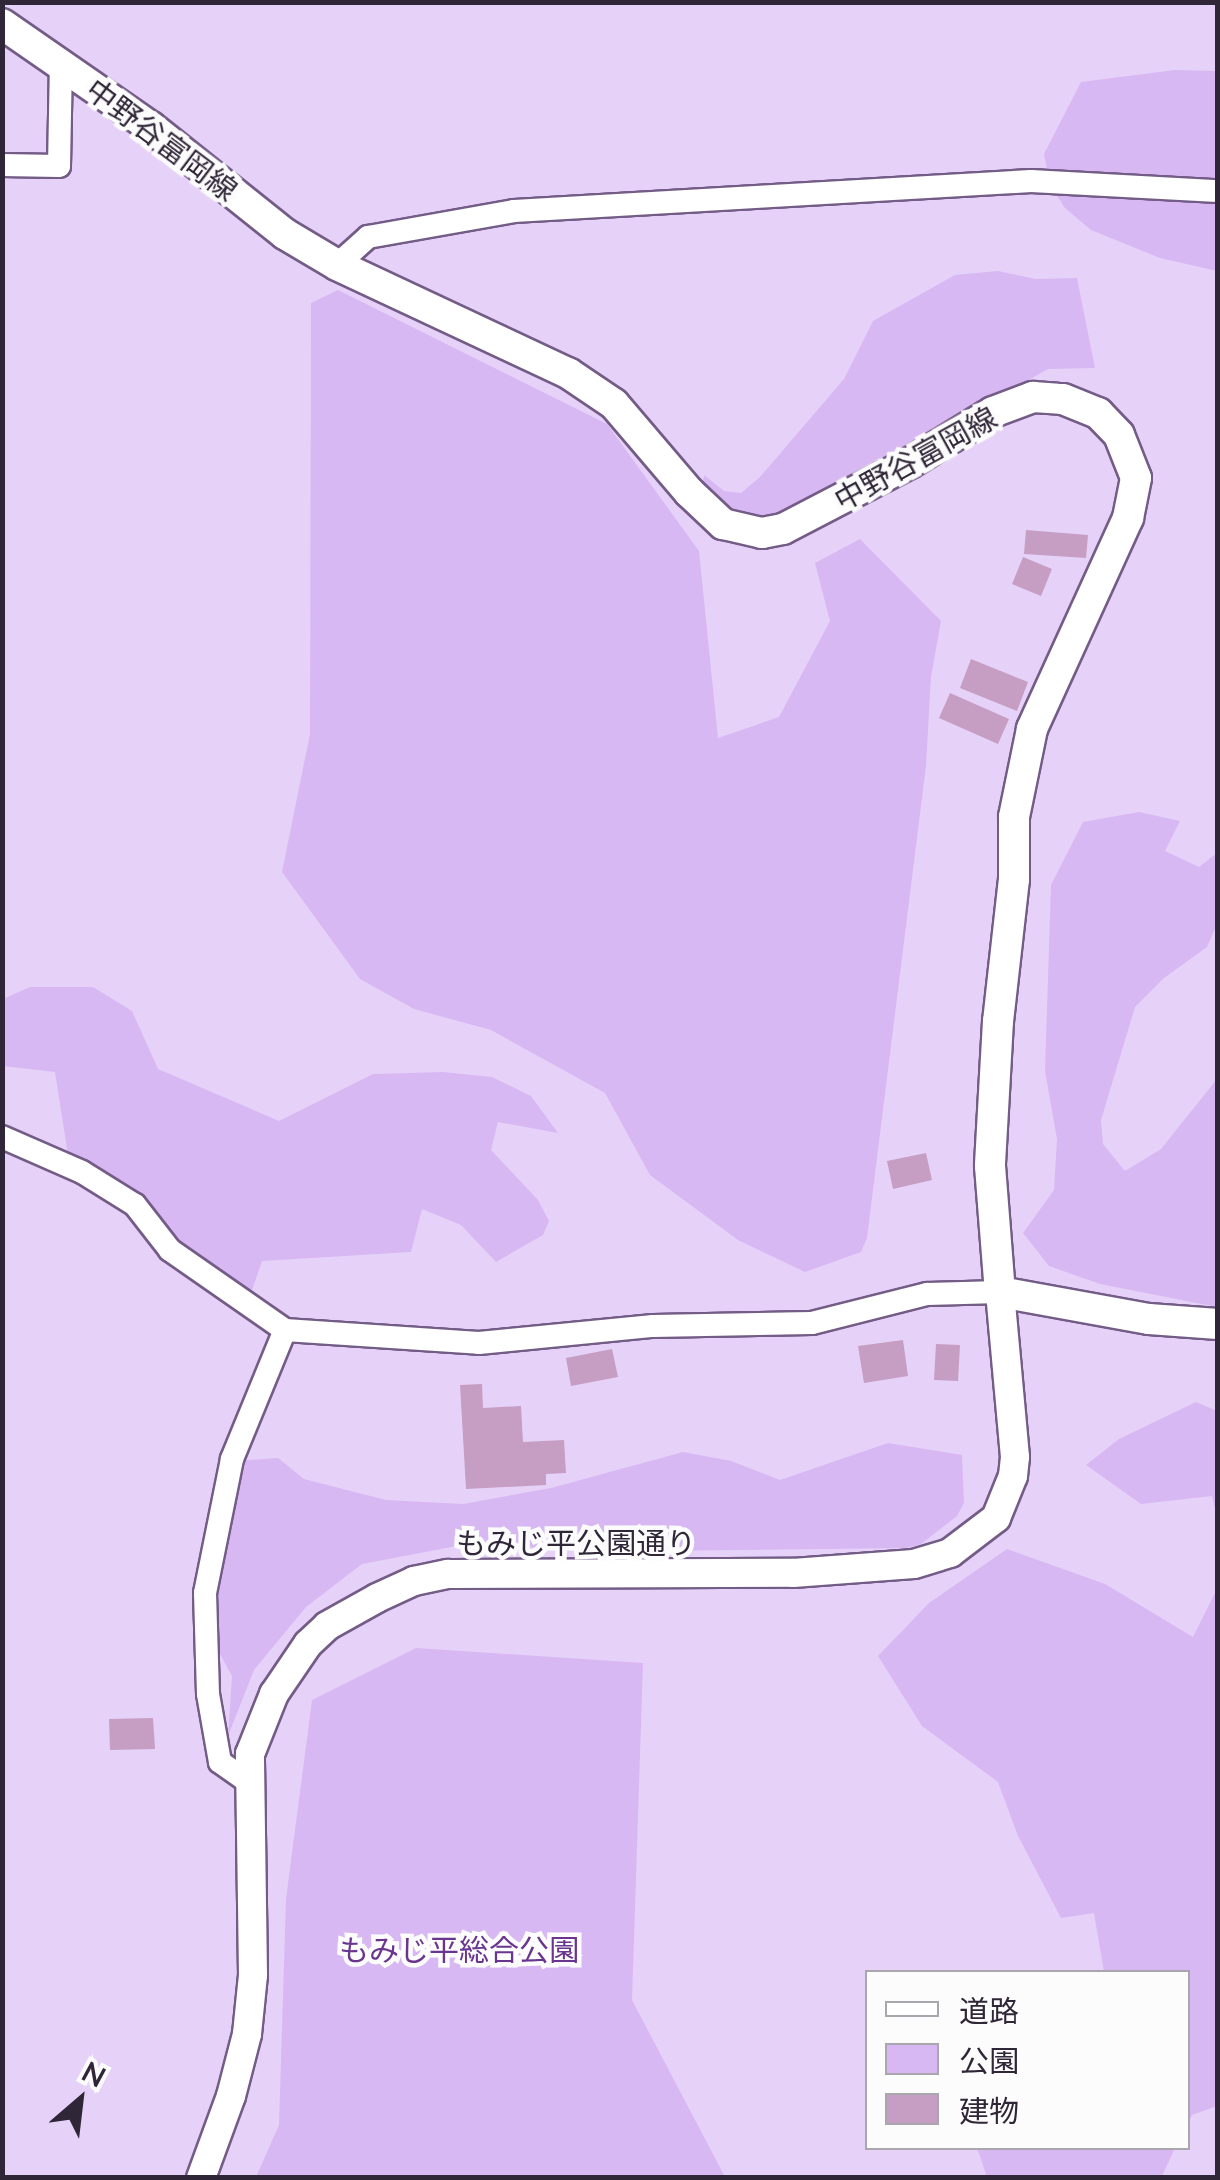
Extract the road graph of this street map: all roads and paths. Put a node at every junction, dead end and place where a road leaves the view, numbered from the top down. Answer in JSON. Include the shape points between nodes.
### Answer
{"nodes":[{"id":1,"x":2,"y":24,"type":"edge"},
{"id":2,"x":61,"y":62,"type":"junction"},
{"id":3,"x":2,"y":165,"type":"edge"},
{"id":4,"x":1218,"y":191,"type":"edge"},
{"id":5,"x":337,"y":265,"type":"junction"},
{"id":6,"x":2,"y":1137,"type":"edge"},
{"id":7,"x":1000,"y":1292,"type":"junction"},
{"id":8,"x":1218,"y":1324,"type":"edge"},
{"id":9,"x":285,"y":1330,"type":"junction"},
{"id":10,"x":247,"y":1781,"type":"junction"},
{"id":11,"x":202,"y":2178,"type":"edge"}],
"edges":[{"from":1,"to":2,"type":"main road","name":"中野谷富岡線"},
{"from":2,"to":3,"type":"street","via":[[59,166]]},
{"from":2,"to":5,"type":"main road","name":"中野谷富岡線","via":[[285,234]]},
{"from":4,"to":5,"type":"street","via":[[1031,181],[514,212],[368,237]]},
{"from":5,"to":7,"type":"main road","name":"中野谷富岡線","via":[[568,373],[614,404],[688,492],[723,524],[736,527],[783,530],[993,412],[1033,397],[1098,413],[1118,435],[1136,478],[1128,518],[1032,729],[1014,817],[990,1166]]},
{"from":6,"to":9,"type":"street","via":[[82,1172],[135,1205],[170,1250]]},
{"from":7,"to":8,"type":"main road","via":[[1149,1319]]},
{"from":7,"to":9,"type":"street","via":[[927,1294],[812,1323],[653,1326],[479,1342]]},
{"from":7,"to":10,"type":"street","name":"もみじ平公園通り","via":[[1013,1476],[996,1518],[966,1543],[914,1564],[865,1569],[448,1574],[414,1581],[327,1626],[308,1644],[263,1716]]},
{"from":9,"to":10,"type":"street","via":[[232,1459],[205,1593],[208,1694],[220,1762]]},
{"from":10,"to":11,"type":"street","name":"もみじ平公園通り","via":[[253,1976],[247,2034]]}]}
